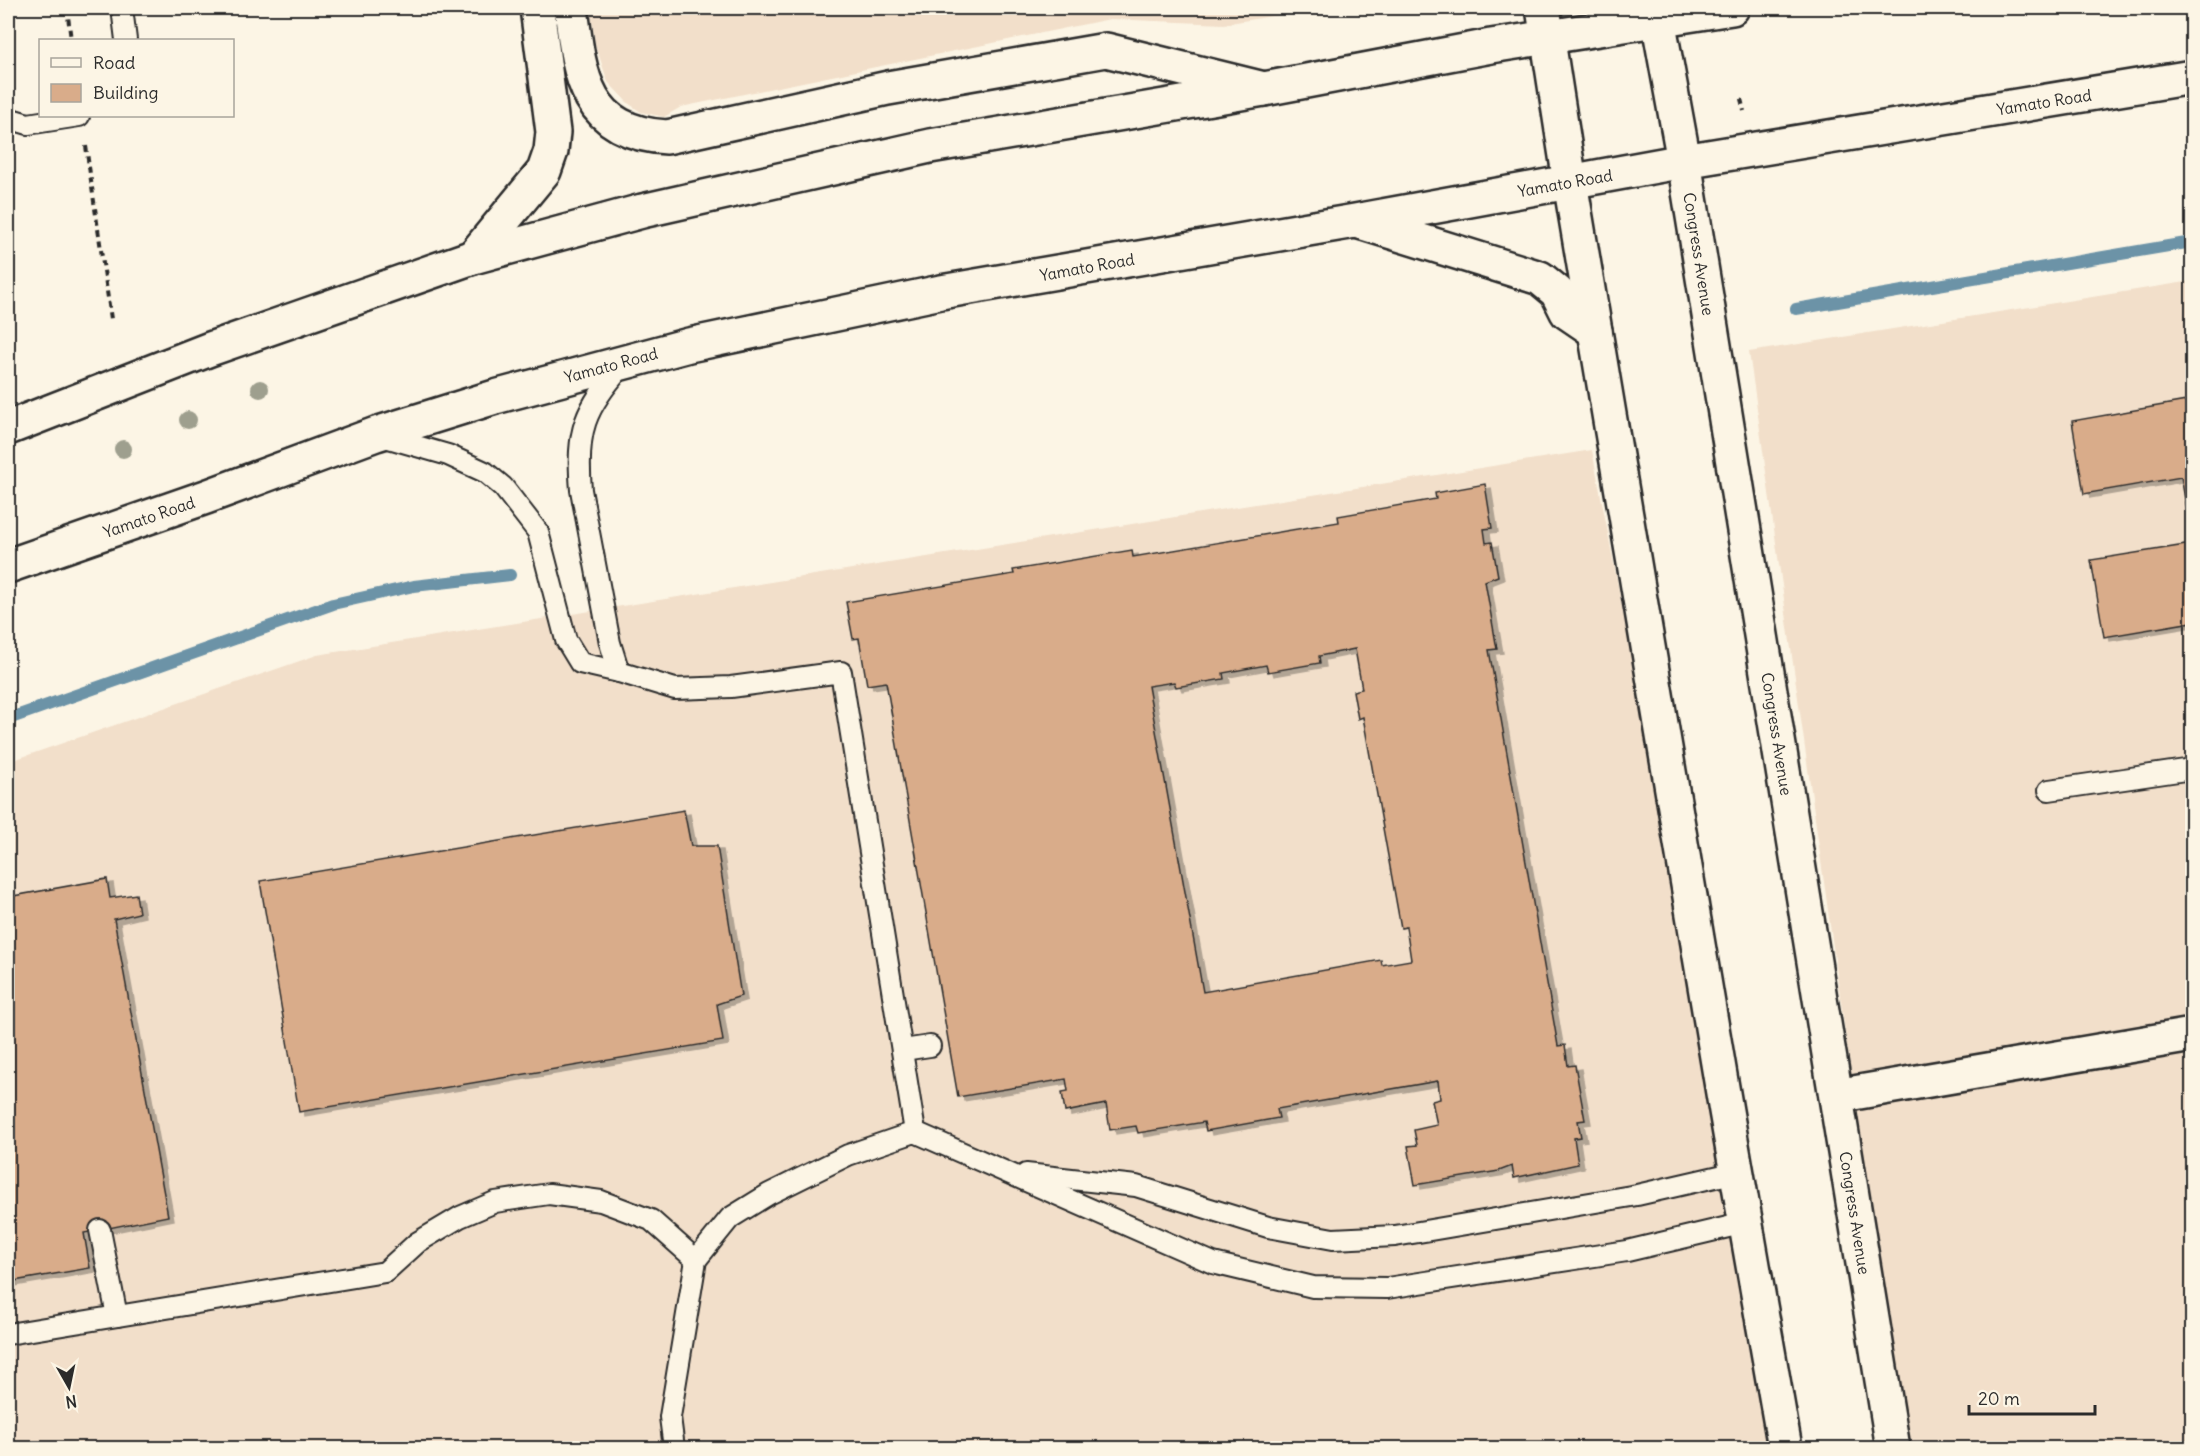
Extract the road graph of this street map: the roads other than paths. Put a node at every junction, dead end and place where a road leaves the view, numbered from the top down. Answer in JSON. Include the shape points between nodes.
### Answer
{"nodes":[{"id":1,"x":122,"y":8,"type":"edge"},
{"id":2,"x":537,"y":8,"type":"edge"},
{"id":3,"x":571,"y":8,"type":"edge"},
{"id":4,"x":1732,"y":8,"type":"edge"},
{"id":5,"x":1657,"y":13,"type":"edge"},
{"id":6,"x":1546,"y":22,"type":"edge"},
{"id":7,"x":126,"y":39,"type":"edge"},
{"id":8,"x":2193,"y":77,"type":"edge"},
{"id":9,"x":1264,"y":89,"type":"junction"},
{"id":10,"x":73,"y":117,"type":"edge"},
{"id":11,"x":8,"y":118,"type":"edge"},
{"id":12,"x":1684,"y":160,"type":"junction"},
{"id":13,"x":1570,"y":182,"type":"junction"},
{"id":14,"x":1355,"y":221,"type":"junction"},
{"id":15,"x":473,"y":257,"type":"junction"},
{"id":16,"x":1595,"y":330,"type":"junction"},
{"id":17,"x":628,"y":360,"type":"junction"},
{"id":18,"x":8,"y":429,"type":"edge"},
{"id":19,"x":376,"y":434,"type":"junction"},
{"id":20,"x":8,"y":566,"type":"edge"},
{"id":21,"x":619,"y":672,"type":"junction"},
{"id":22,"x":2193,"y":769,"type":"edge"},
{"id":23,"x":2049,"y":790,"type":"dead end"},
{"id":24,"x":2193,"y":1035,"type":"edge"},
{"id":25,"x":930,"y":1046,"type":"dead end"},
{"id":26,"x":903,"y":1050,"type":"junction"},
{"id":27,"x":1836,"y":1096,"type":"junction"},
{"id":28,"x":915,"y":1132,"type":"junction"},
{"id":29,"x":1008,"y":1172,"type":"junction"},
{"id":30,"x":1737,"y":1172,"type":"junction"},
{"id":31,"x":1745,"y":1223,"type":"junction"},
{"id":32,"x":100,"y":1230,"type":"dead end"},
{"id":33,"x":696,"y":1260,"type":"junction"},
{"id":34,"x":117,"y":1316,"type":"junction"},
{"id":35,"x":8,"y":1334,"type":"edge"},
{"id":36,"x":674,"y":1449,"type":"edge"},
{"id":37,"x":1785,"y":1449,"type":"edge"},
{"id":38,"x":1893,"y":1449,"type":"edge"}],
"edges":[{"from":1,"to":7,"type":"lane"},
{"from":2,"to":15,"type":"main road","via":[[553,132],[551,151],[544,171]]},
{"from":3,"to":9,"type":"main road","via":[[578,64],[593,100],[621,125],[653,136],[667,137],[888,88],[1106,50]]},
{"from":4,"to":5,"type":"main road"},
{"from":5,"to":6,"type":"main road"},
{"from":5,"to":12,"type":"main road","name":"Congress Avenue"},
{"from":6,"to":9,"type":"main road"},
{"from":6,"to":13,"type":"main road"},
{"from":8,"to":12,"type":"main road","name":"Yamato Road"},
{"from":9,"to":15,"type":"main road","via":[[930,146],[642,211]]},
{"from":10,"to":11,"type":"lane","via":[[28,124]]},
{"from":12,"to":13,"type":"main road","name":"Yamato Road"},
{"from":12,"to":27,"type":"main road","name":"Congress Avenue"},
{"from":13,"to":14,"type":"main road","name":"Yamato Road"},
{"from":13,"to":16,"type":"main road"},
{"from":14,"to":16,"type":"main road","via":[[1540,278],[1557,292],[1568,312]]},
{"from":14,"to":17,"type":"main road","name":"Yamato Road","via":[[930,294]]},
{"from":15,"to":18,"type":"main road","via":[[210,349]]},
{"from":16,"to":30,"type":"main road"},
{"from":17,"to":19,"type":"main road","name":"Yamato Road"},
{"from":17,"to":21,"type":"lane","via":[[603,388],[585,421],[580,442],[581,490],[609,643]]},
{"from":19,"to":20,"type":"main road","name":"Yamato Road"},
{"from":19,"to":21,"type":"lane","via":[[448,455],[485,472],[503,487],[538,532],[566,640],[580,663]]},
{"from":21,"to":26,"type":"lane","via":[[675,689],[731,687],[841,672]]},
{"from":22,"to":23,"type":"lane"},
{"from":24,"to":27,"type":"main road"},
{"from":25,"to":26,"type":"lane"},
{"from":26,"to":28,"type":"lane"},
{"from":27,"to":38,"type":"main road","name":"Congress Avenue"},
{"from":28,"to":29,"type":"lane"},
{"from":28,"to":33,"type":"lane","via":[[848,1155],[769,1194],[730,1218]]},
{"from":29,"to":30,"type":"lane","via":[[1136,1186],[1268,1227],[1333,1239],[1395,1236],[1637,1195]]},
{"from":29,"to":31,"type":"lane","via":[[1214,1263],[1313,1287],[1387,1288],[1627,1251]]},
{"from":30,"to":31,"type":"main road"},
{"from":31,"to":37,"type":"main road"},
{"from":32,"to":34,"type":"lane"},
{"from":33,"to":34,"type":"lane","via":[[651,1220],[601,1201],[549,1194],[495,1203],[460,1216],[418,1242],[385,1272]]},
{"from":33,"to":36,"type":"lane","via":[[670,1417]]},
{"from":34,"to":35,"type":"lane"}]}
